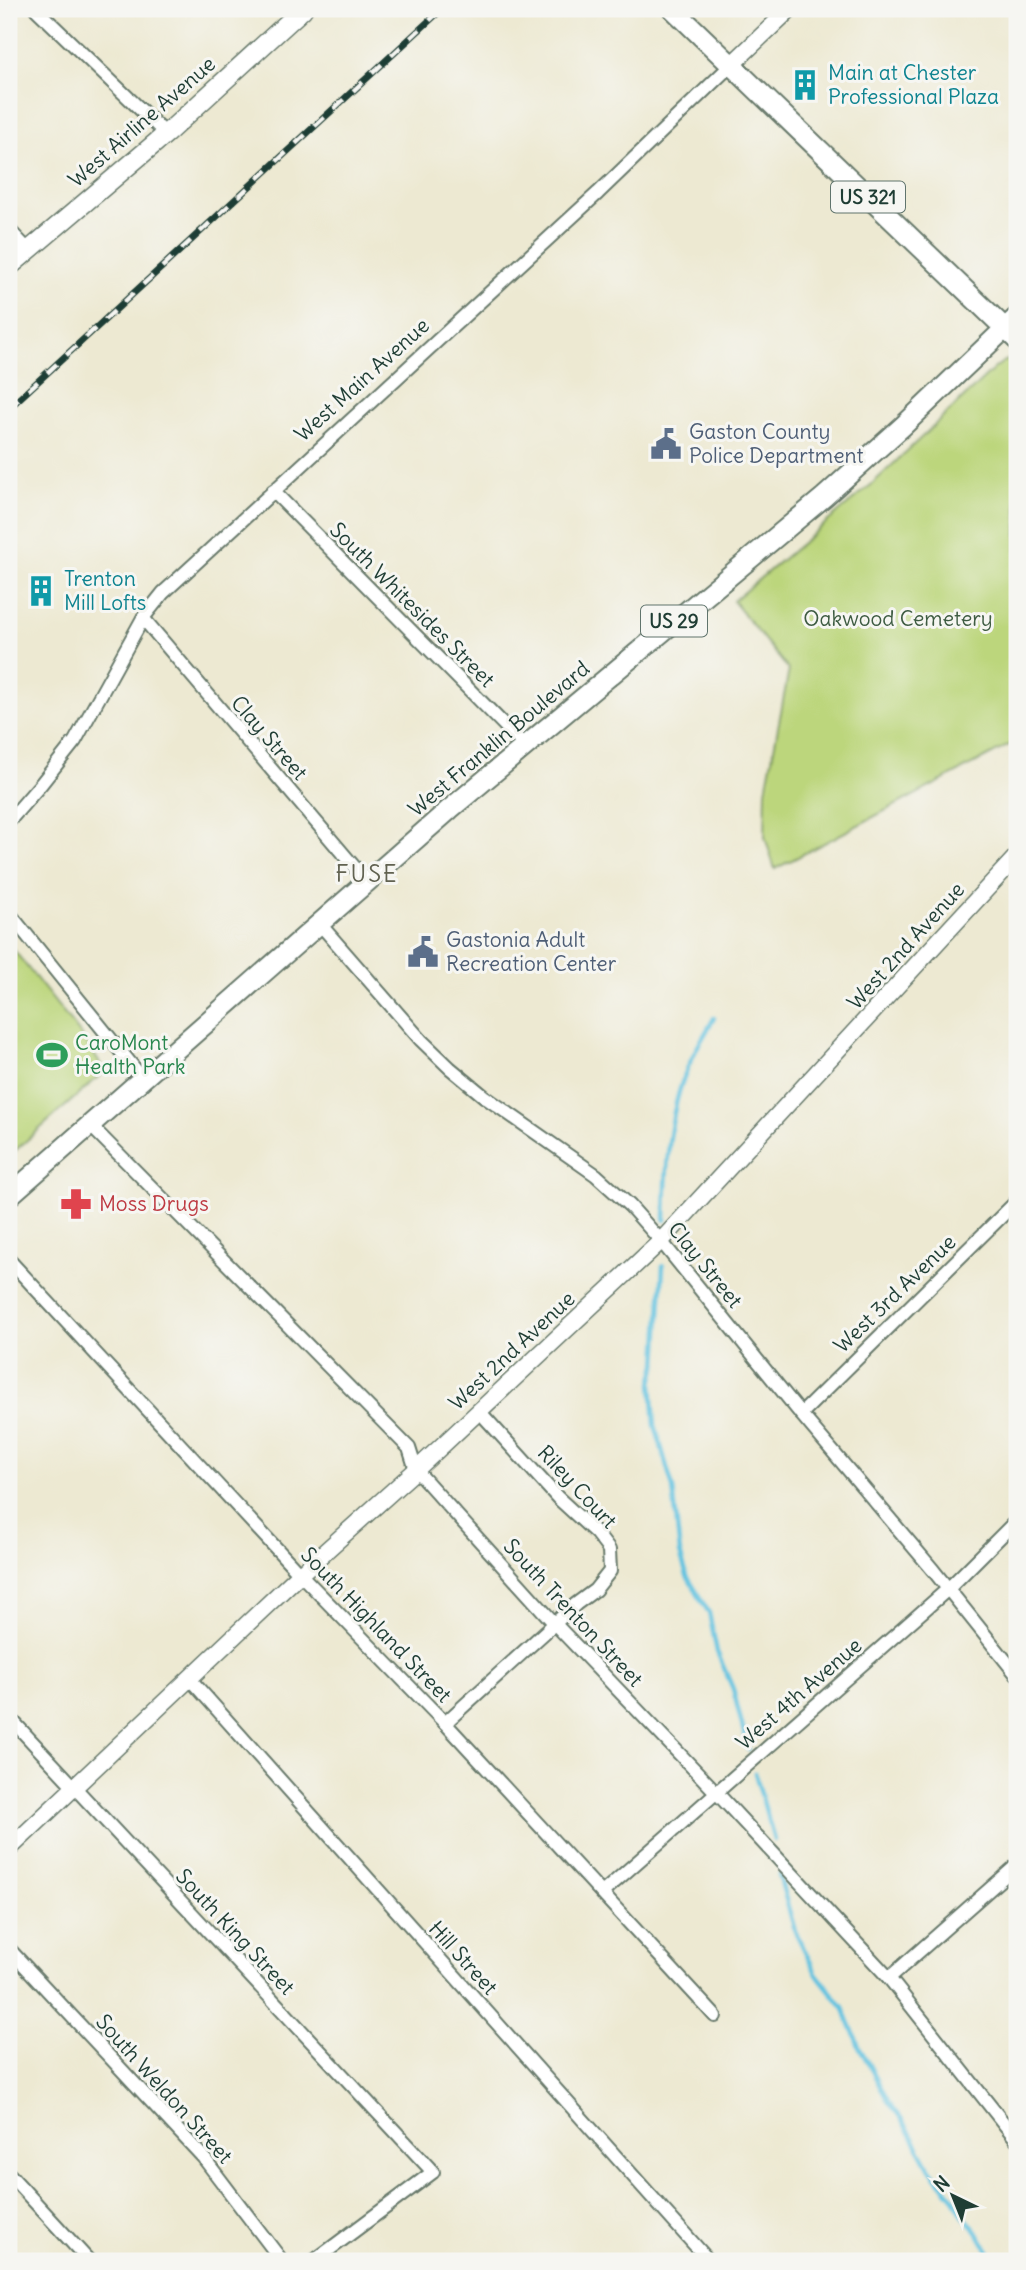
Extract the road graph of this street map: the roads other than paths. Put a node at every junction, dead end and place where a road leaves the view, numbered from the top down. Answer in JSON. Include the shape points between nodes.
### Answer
{"nodes":[{"id":1,"x":37,"y":9,"type":"edge"},
{"id":2,"x":303,"y":9,"type":"edge"},
{"id":3,"x":673,"y":9,"type":"edge"},
{"id":4,"x":790,"y":9,"type":"edge"},
{"id":5,"x":730,"y":66,"type":"junction"},
{"id":6,"x":166,"y":134,"type":"junction"},
{"id":7,"x":9,"y":230,"type":"edge"},
{"id":8,"x":29,"y":251,"type":"junction"},
{"id":9,"x":9,"y":267,"type":"edge"},
{"id":10,"x":1013,"y":328,"type":"edge"},
{"id":11,"x":272,"y":491,"type":"junction"},
{"id":12,"x":143,"y":618,"type":"junction"},
{"id":13,"x":525,"y":746,"type":"junction"},
{"id":14,"x":9,"y":821,"type":"edge"},
{"id":15,"x":1017,"y":856,"type":"edge"},
{"id":16,"x":367,"y":882,"type":"junction"},
{"id":17,"x":9,"y":913,"type":"edge"},
{"id":18,"x":320,"y":923,"type":"junction"},
{"id":19,"x":143,"y":1079,"type":"junction"},
{"id":20,"x":90,"y":1125,"type":"junction"},
{"id":21,"x":9,"y":1196,"type":"edge"},
{"id":22,"x":1017,"y":1201,"type":"edge"},
{"id":23,"x":662,"y":1241,"type":"junction"},
{"id":24,"x":9,"y":1260,"type":"edge"},
{"id":25,"x":479,"y":1411,"type":"junction"},
{"id":26,"x":801,"y":1414,"type":"junction"},
{"id":27,"x":416,"y":1470,"type":"junction"},
{"id":28,"x":1017,"y":1520,"type":"edge"},
{"id":29,"x":300,"y":1574,"type":"junction"},
{"id":30,"x":948,"y":1589,"type":"junction"},
{"id":31,"x":555,"y":1624,"type":"junction"},
{"id":32,"x":1017,"y":1675,"type":"edge"},
{"id":33,"x":190,"y":1679,"type":"junction"},
{"id":34,"x":9,"y":1717,"type":"edge"},
{"id":35,"x":444,"y":1723,"type":"junction"},
{"id":36,"x":74,"y":1788,"type":"junction"},
{"id":37,"x":716,"y":1792,"type":"junction"},
{"id":38,"x":9,"y":1849,"type":"edge"},
{"id":39,"x":1017,"y":1865,"type":"edge"},
{"id":40,"x":602,"y":1893,"type":"junction"},
{"id":41,"x":9,"y":1949,"type":"edge"},
{"id":42,"x":889,"y":1978,"type":"junction"},
{"id":43,"x":715,"y":2016,"type":"dead end"},
{"id":44,"x":1017,"y":2140,"type":"edge"},
{"id":45,"x":9,"y":2174,"type":"edge"},
{"id":46,"x":89,"y":2261,"type":"edge"},
{"id":47,"x":282,"y":2261,"type":"edge"},
{"id":48,"x":314,"y":2261,"type":"edge"},
{"id":49,"x":709,"y":2261,"type":"edge"}],
"edges":[{"from":1,"to":6,"type":"street"},
{"from":2,"to":6,"type":"main road","name":"West Airline Avenue"},
{"from":3,"to":5,"type":"main road","number":"US 321"},
{"from":4,"to":5,"type":"street","name":"West Main Avenue"},
{"from":5,"to":10,"type":"main road","number":"US 321"},
{"from":5,"to":11,"type":"street","name":"West Main Avenue"},
{"from":6,"to":8,"type":"main road","name":"West Airline Avenue"},
{"from":7,"to":8,"type":"street"},
{"from":8,"to":9,"type":"main road","name":"West Airline Avenue"},
{"from":10,"to":13,"type":"main road","name":"West Franklin Boulevard","number":"US 29","via":[[824,497]]},
{"from":11,"to":12,"type":"street","name":"West Main Avenue","via":[[163,593]]},
{"from":11,"to":13,"type":"street","name":"South Whitesides Street"},
{"from":12,"to":14,"type":"street","name":"West Main Avenue","via":[[75,741]]},
{"from":12,"to":16,"type":"street","name":"Clay Street"},
{"from":13,"to":16,"type":"main road","name":"West Franklin Boulevard","number":"US 29"},
{"from":15,"to":23,"type":"street","name":"West 2nd Avenue"},
{"from":16,"to":18,"type":"main road","name":"West Franklin Boulevard","number":"US 29"},
{"from":17,"to":19,"type":"street"},
{"from":18,"to":19,"type":"main road","name":"West Franklin Boulevard","number":"US 29"},
{"from":18,"to":23,"type":"street","name":"Clay Street","via":[[450,1068],[596,1175]]},
{"from":19,"to":20,"type":"main road","name":"West Franklin Boulevard","number":"US 29"},
{"from":20,"to":21,"type":"main road","name":"West Franklin Boulevard","number":"US 29"},
{"from":20,"to":27,"type":"street","name":"South Trenton Street","via":[[409,1448]]},
{"from":22,"to":26,"type":"street","name":"West 3rd Avenue"},
{"from":23,"to":25,"type":"street","name":"West 2nd Avenue"},
{"from":23,"to":26,"type":"street","name":"Clay Street"},
{"from":24,"to":29,"type":"street","name":"South Highland Street"},
{"from":25,"to":27,"type":"street","name":"West 2nd Avenue"},
{"from":25,"to":31,"type":"street","name":"Riley Court","via":[[609,1550],[610,1572]]},
{"from":26,"to":30,"type":"street","name":"Clay Street"},
{"from":27,"to":29,"type":"street","name":"West 2nd Avenue"},
{"from":27,"to":31,"type":"street","name":"South Trenton Street"},
{"from":28,"to":30,"type":"street","name":"West 4th Avenue"},
{"from":29,"to":33,"type":"street","name":"West 2nd Avenue"},
{"from":29,"to":35,"type":"street","name":"South Highland Street"},
{"from":30,"to":32,"type":"street","name":"Clay Street"},
{"from":30,"to":37,"type":"street","name":"West 4th Avenue"},
{"from":31,"to":35,"type":"street"},
{"from":31,"to":37,"type":"street","name":"South Trenton Street"},
{"from":33,"to":36,"type":"street","name":"West 2nd Avenue"},
{"from":33,"to":49,"type":"street","name":"Hill Street"},
{"from":34,"to":36,"type":"street","name":"South King Street"},
{"from":35,"to":40,"type":"street","name":"South Highland Street"},
{"from":36,"to":38,"type":"street","name":"West 2nd Avenue"},
{"from":36,"to":48,"type":"street","name":"South King Street","via":[[433,2172]]},
{"from":37,"to":40,"type":"street","name":"West 4th Avenue"},
{"from":37,"to":42,"type":"street","name":"South Trenton Street"},
{"from":39,"to":42,"type":"street"},
{"from":40,"to":43,"type":"street","name":"South Highland Street"},
{"from":41,"to":47,"type":"street","name":"South Weldon Street","via":[[203,2157]]},
{"from":42,"to":44,"type":"street","name":"South Trenton Street"},
{"from":45,"to":46,"type":"street"}]}
